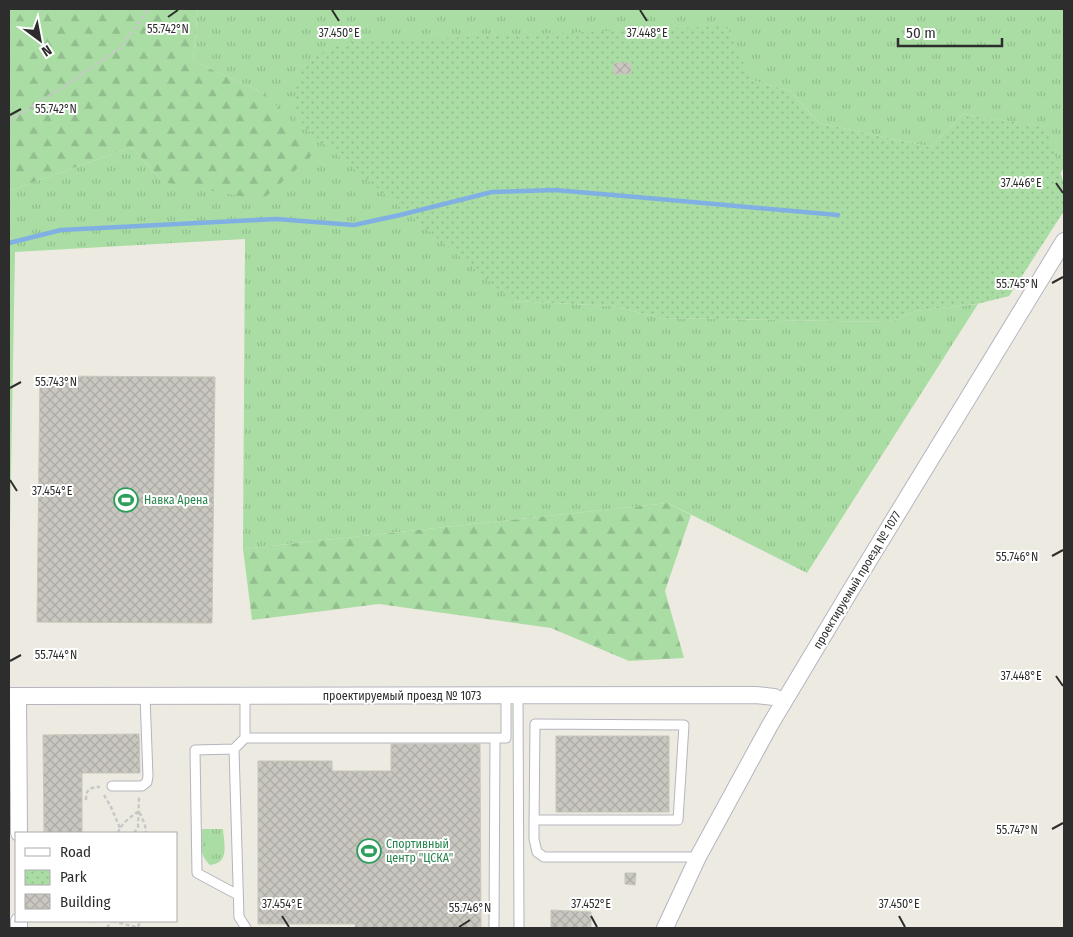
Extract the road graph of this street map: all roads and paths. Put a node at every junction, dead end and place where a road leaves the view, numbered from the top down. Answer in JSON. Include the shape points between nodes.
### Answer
{"nodes":[{"id":1,"x":147,"y":9,"type":"edge"},
{"id":2,"x":9,"y":121,"type":"edge"},
{"id":3,"x":1064,"y":241,"type":"edge"},
{"id":4,"x":512,"y":695,"type":"junction"},
{"id":5,"x":14,"y":696,"type":"edge"},
{"id":6,"x":145,"y":696,"type":"junction"},
{"id":7,"x":245,"y":696,"type":"junction"},
{"id":8,"x":784,"y":702,"type":"junction"},
{"id":9,"x":245,"y":738,"type":"junction"},
{"id":10,"x":495,"y":738,"type":"junction"},
{"id":11,"x":234,"y":749,"type":"junction"},
{"id":12,"x":112,"y":786,"type":"joint"},
{"id":13,"x":139,"y":786,"type":"junction"},
{"id":14,"x":100,"y":787,"type":"junction"},
{"id":15,"x":86,"y":800,"type":"dead end"},
{"id":16,"x":139,"y":811,"type":"junction"},
{"id":17,"x":534,"y":820,"type":"junction"},
{"id":18,"x":120,"y":828,"type":"junction"},
{"id":19,"x":19,"y":832,"type":"edge"},
{"id":20,"x":118,"y":832,"type":"edge"},
{"id":21,"x":135,"y":832,"type":"edge"},
{"id":22,"x":146,"y":832,"type":"edge"},
{"id":23,"x":698,"y":857,"type":"junction"},
{"id":24,"x":238,"y":895,"type":"junction"},
{"id":25,"x":116,"y":922,"type":"edge"},
{"id":26,"x":139,"y":928,"type":"edge"},
{"id":27,"x":246,"y":928,"type":"edge"},
{"id":28,"x":494,"y":928,"type":"edge"},
{"id":29,"x":519,"y":928,"type":"edge"},
{"id":30,"x":665,"y":928,"type":"edge"}],
"edges":[{"from":1,"to":2,"type":"path","via":[[121,47]]},
{"from":3,"to":8,"type":"street","name":"проектируемый проезд № 1077"},
{"from":4,"to":7,"type":"street","name":"проектируемый проезд № 1073"},
{"from":4,"to":8,"type":"street","name":"проектируемый проезд № 1073","via":[[756,695]]},
{"from":4,"to":10,"type":"lane","via":[[506,738]]},
{"from":4,"to":29,"type":"lane"},
{"from":5,"to":6,"type":"street","name":"проектируемый проезд № 1073"},
{"from":5,"to":19,"type":"street"},
{"from":6,"to":7,"type":"street","name":"проектируемый проезд № 1073"},
{"from":6,"to":13,"type":"lane","via":[[148,776],[147,782]]},
{"from":7,"to":9,"type":"lane"},
{"from":8,"to":23,"type":"street","name":"проектируемый проезд № 1077"},
{"from":9,"to":10,"type":"lane"},
{"from":9,"to":11,"type":"lane"},
{"from":10,"to":28,"type":"lane"},
{"from":11,"to":24,"type":"lane"},
{"from":11,"to":24,"type":"lane","via":[[195,750],[197,872]]},
{"from":12,"to":13,"type":"lane"},
{"from":12,"to":14,"type":"path"},
{"from":13,"to":16,"type":"path"},
{"from":14,"to":15,"type":"path","via":[[90,789]]},
{"from":14,"to":18,"type":"path"},
{"from":16,"to":18,"type":"path"},
{"from":16,"to":21,"type":"path"},
{"from":16,"to":22,"type":"path"},
{"from":17,"to":17,"type":"lane","via":[[535,724],[684,725],[678,820]]},
{"from":17,"to":23,"type":"lane","via":[[537,852],[544,857]]},
{"from":18,"to":20,"type":"path"},
{"from":23,"to":30,"type":"street","name":"проектируемый проезд № 1077"},
{"from":24,"to":27,"type":"lane","via":[[239,917]]},
{"from":25,"to":26,"type":"path"}]}
